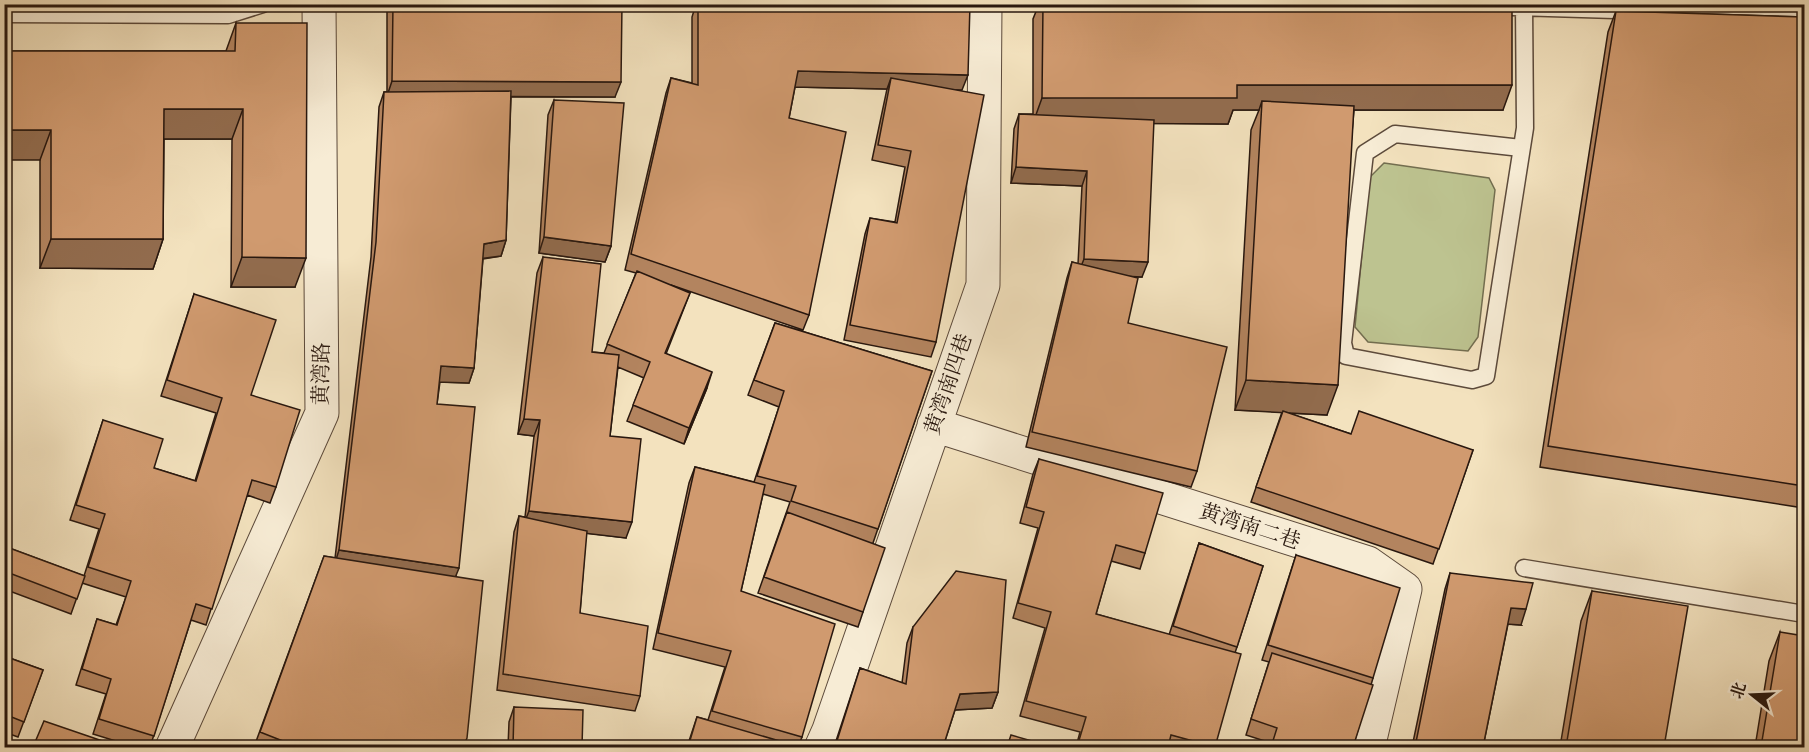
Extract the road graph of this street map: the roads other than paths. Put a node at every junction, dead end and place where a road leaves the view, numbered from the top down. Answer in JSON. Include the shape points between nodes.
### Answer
{"nodes":[{"id":1,"x":263,"y":4,"type":"edge"},
{"id":2,"x":319,"y":4,"type":"edge"},
{"id":3,"x":985,"y":4,"type":"edge"},
{"id":4,"x":1524,"y":6,"type":"edge"},
{"id":5,"x":1500,"y":7,"type":"edge"},
{"id":6,"x":1714,"y":9,"type":"edge"},
{"id":7,"x":4,"y":14,"type":"edge"},
{"id":8,"x":1804,"y":18,"type":"edge"},
{"id":9,"x":1521,"y":148,"type":"junction"},
{"id":10,"x":934,"y":425,"type":"junction"},
{"id":11,"x":1524,"y":568,"type":"dead end"},
{"id":12,"x":1804,"y":614,"type":"edge"},
{"id":13,"x":172,"y":747,"type":"edge"},
{"id":14,"x":821,"y":747,"type":"edge"},
{"id":15,"x":1368,"y":747,"type":"edge"}],
"edges":[{"from":1,"to":7,"type":"lane","via":[[228,15]]},
{"from":2,"to":13,"type":"street","name":"黄湾路","via":[[322,412]]},
{"from":3,"to":10,"type":"street","name":"黄湾南四巷","via":[[983,285]]},
{"from":4,"to":5,"type":"lane"},
{"from":4,"to":6,"type":"lane"},
{"from":4,"to":9,"type":"lane","via":[[1525,128]]},
{"from":6,"to":8,"type":"lane"},
{"from":9,"to":9,"type":"lane","via":[[1486,376],[1473,380],[1346,356],[1343,343],[1365,153],[1395,134]]},
{"from":10,"to":14,"type":"street","name":"黄湾南四巷"},
{"from":10,"to":15,"type":"street","name":"黄湾南二巷","via":[[1368,563],[1405,589]]},
{"from":11,"to":12,"type":"lane"}]}
